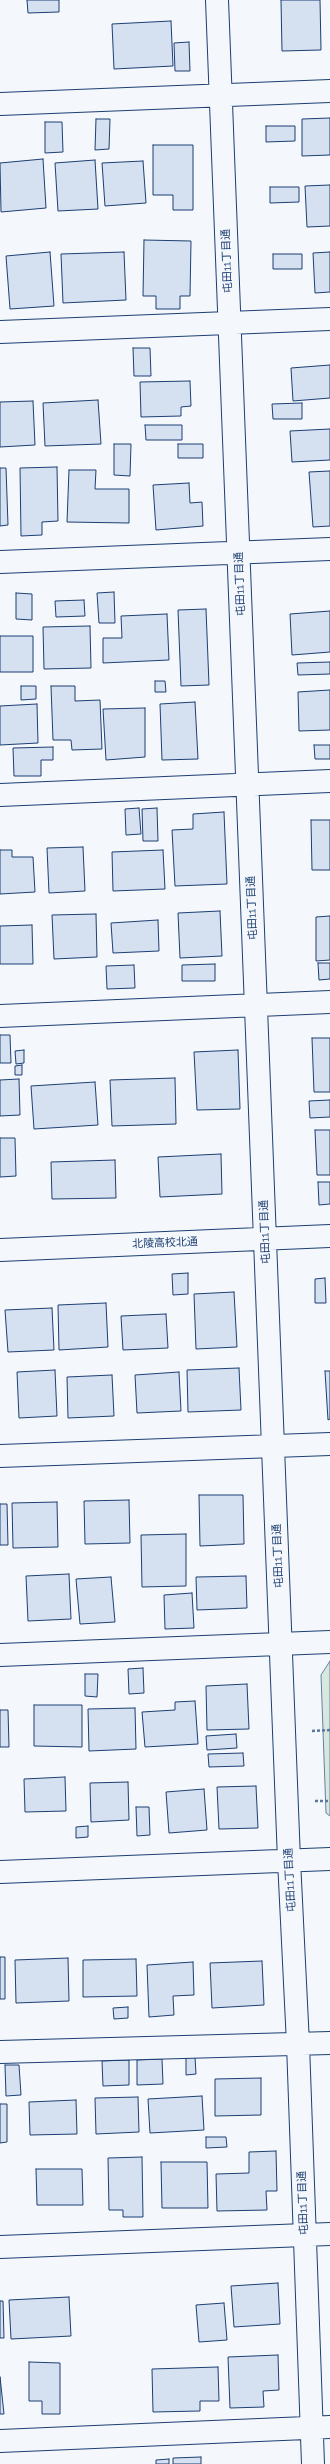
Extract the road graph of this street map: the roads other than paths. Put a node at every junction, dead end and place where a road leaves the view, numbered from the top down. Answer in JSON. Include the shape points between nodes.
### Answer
{"nodes":[{"id":1,"x":217,"y":0,"type":"edge"},
{"id":2,"x":330,"y":91,"type":"edge"},
{"id":3,"x":221,"y":95,"type":"junction"},
{"id":4,"x":0,"y":104,"type":"edge"},
{"id":5,"x":330,"y":319,"type":"edge"},
{"id":6,"x":230,"y":323,"type":"junction"},
{"id":7,"x":0,"y":332,"type":"edge"},
{"id":8,"x":330,"y":549,"type":"edge"},
{"id":9,"x":239,"y":552,"type":"junction"},
{"id":10,"x":0,"y":562,"type":"edge"},
{"id":11,"x":330,"y":781,"type":"edge"},
{"id":12,"x":248,"y":785,"type":"junction"},
{"id":13,"x":0,"y":795,"type":"edge"},
{"id":14,"x":330,"y":1002,"type":"edge"},
{"id":15,"x":256,"y":1005,"type":"junction"},
{"id":16,"x":0,"y":1016,"type":"edge"},
{"id":17,"x":330,"y":1236,"type":"edge"},
{"id":18,"x":265,"y":1239,"type":"junction"},
{"id":19,"x":0,"y":1250,"type":"edge"},
{"id":20,"x":330,"y":1444,"type":"edge"},
{"id":21,"x":273,"y":1446,"type":"junction"},
{"id":22,"x":0,"y":1456,"type":"edge"},
{"id":23,"x":330,"y":1642,"type":"edge"},
{"id":24,"x":281,"y":1644,"type":"junction"},
{"id":25,"x":0,"y":1655,"type":"edge"},
{"id":26,"x":330,"y":1859,"type":"edge"},
{"id":27,"x":289,"y":1860,"type":"junction"},
{"id":28,"x":0,"y":1872,"type":"edge"},
{"id":29,"x":330,"y":2042,"type":"edge"},
{"id":30,"x":298,"y":2044,"type":"junction"},
{"id":31,"x":0,"y":2052,"type":"edge"},
{"id":32,"x":330,"y":2234,"type":"edge"},
{"id":33,"x":304,"y":2235,"type":"junction"},
{"id":34,"x":0,"y":2247,"type":"edge"},
{"id":35,"x":321,"y":2428,"type":"edge"},
{"id":36,"x":0,"y":2441,"type":"edge"},
{"id":37,"x":313,"y":2464,"type":"edge"}],
"edges":[{"from":1,"to":3,"type":"street","name":"屯田11丁目通"},
{"from":2,"to":3,"type":"street"},
{"from":3,"to":4,"type":"street"},
{"from":3,"to":6,"type":"street","name":"屯田11丁目通"},
{"from":5,"to":6,"type":"street"},
{"from":6,"to":7,"type":"street"},
{"from":6,"to":9,"type":"street","name":"屯田11丁目通"},
{"from":8,"to":9,"type":"street"},
{"from":9,"to":10,"type":"street"},
{"from":9,"to":12,"type":"street","name":"屯田11丁目通"},
{"from":11,"to":12,"type":"street"},
{"from":12,"to":13,"type":"street"},
{"from":12,"to":15,"type":"street","name":"屯田11丁目通"},
{"from":14,"to":15,"type":"street"},
{"from":15,"to":16,"type":"street"},
{"from":15,"to":18,"type":"street","name":"屯田11丁目通"},
{"from":17,"to":18,"type":"street","name":"北陵高校北通"},
{"from":18,"to":19,"type":"street","name":"北陵高校北通"},
{"from":18,"to":21,"type":"street","name":"屯田11丁目通"},
{"from":20,"to":21,"type":"street"},
{"from":21,"to":22,"type":"street"},
{"from":21,"to":24,"type":"street","name":"屯田11丁目通"},
{"from":23,"to":24,"type":"street"},
{"from":24,"to":25,"type":"street"},
{"from":24,"to":27,"type":"street","name":"屯田11丁目通"},
{"from":26,"to":27,"type":"street"},
{"from":27,"to":28,"type":"street"},
{"from":27,"to":30,"type":"street","name":"屯田11丁目通"},
{"from":29,"to":30,"type":"street"},
{"from":30,"to":31,"type":"street"},
{"from":30,"to":33,"type":"street","name":"屯田11丁目通"},
{"from":32,"to":33,"type":"street"},
{"from":33,"to":34,"type":"street"},
{"from":33,"to":35,"type":"street","name":"屯田11丁目通"},
{"from":35,"to":36,"type":"street"},
{"from":35,"to":37,"type":"street","name":"屯田11丁目通"}]}
